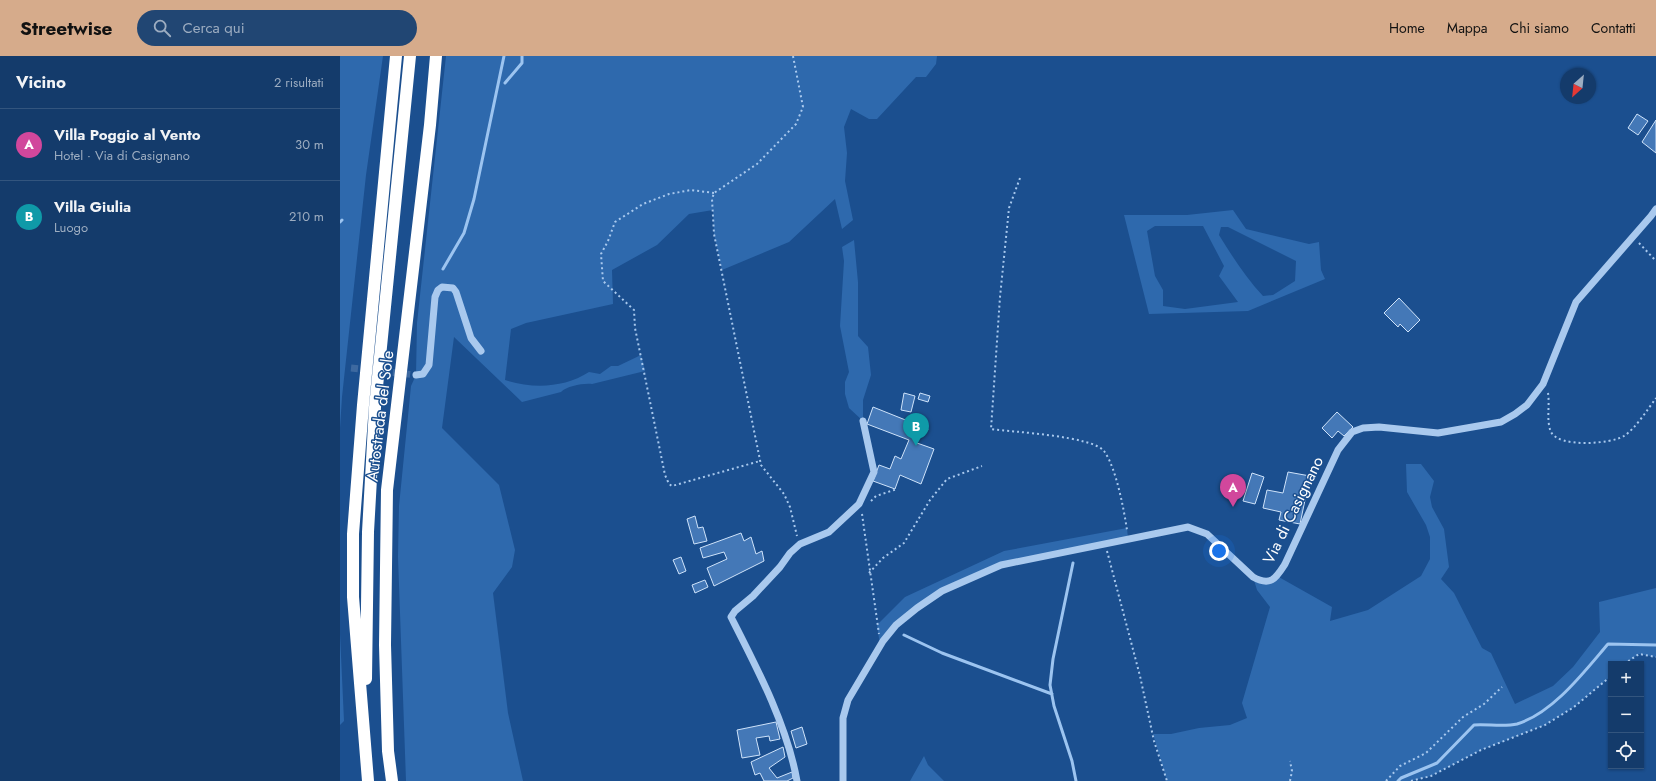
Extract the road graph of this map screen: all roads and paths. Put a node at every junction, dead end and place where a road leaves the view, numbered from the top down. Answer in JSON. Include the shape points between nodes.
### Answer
{"nodes":[{"id":1,"x":396,"y":56,"type":"edge"},
{"id":2,"x":410,"y":56,"type":"edge"},
{"id":3,"x":436,"y":56,"type":"edge"},
{"id":4,"x":793,"y":56,"type":"edge"},
{"id":5,"x":1020,"y":178,"type":"dead end"},
{"id":6,"x":714,"y":193,"type":"junction"},
{"id":7,"x":1656,"y":209,"type":"edge"},
{"id":8,"x":1633,"y":236,"type":"junction"},
{"id":9,"x":1656,"y":261,"type":"edge"},
{"id":10,"x":481,"y":351,"type":"dead end"},
{"id":11,"x":416,"y":375,"type":"dead end"},
{"id":12,"x":1545,"y":378,"type":"junction"},
{"id":13,"x":1656,"y":398,"type":"edge"},
{"id":14,"x":863,"y":421,"type":"dead end"},
{"id":15,"x":760,"y":461,"type":"junction"},
{"id":16,"x":982,"y":466,"type":"dead end"},
{"id":17,"x":897,"y":489,"type":"dead end"},
{"id":18,"x":868,"y":503,"type":"dead end"},
{"id":19,"x":863,"y":511,"type":"dead end"},
{"id":20,"x":1128,"y":539,"type":"junction"},
{"id":21,"x":800,"y":544,"type":"junction"},
{"id":22,"x":1105,"y":544,"type":"junction"},
{"id":23,"x":869,"y":572,"type":"junction"},
{"id":24,"x":880,"y":645,"type":"junction"},
{"id":25,"x":1656,"y":657,"type":"edge"},
{"id":26,"x":1628,"y":661,"type":"edge"},
{"id":27,"x":1608,"y":679,"type":"edge"},
{"id":28,"x":1502,"y":687,"type":"dead end"},
{"id":29,"x":388,"y":751,"type":"junction"},
{"id":30,"x":366,"y":756,"type":"junction"},
{"id":31,"x":1290,"y":761,"type":"dead end"},
{"id":32,"x":368,"y":781,"type":"edge"},
{"id":33,"x":392,"y":781,"type":"edge"},
{"id":34,"x":396,"y":781,"type":"edge"},
{"id":35,"x":796,"y":781,"type":"edge"},
{"id":36,"x":843,"y":781,"type":"edge"},
{"id":37,"x":1167,"y":781,"type":"edge"},
{"id":38,"x":1290,"y":781,"type":"edge"},
{"id":39,"x":1386,"y":781,"type":"edge"},
{"id":40,"x":1411,"y":781,"type":"edge"}],
"edges":[{"from":1,"to":30,"type":"highway","name":"Autostrada del Sole","via":[[353,534],[353,597]]},
{"from":2,"to":30,"type":"highway","name":"Autostrada del Sole","via":[[375,407],[368,532]]},
{"from":3,"to":29,"type":"highway","name":"Autostrada del Sole","via":[[387,490],[385,645]]},
{"from":4,"to":6,"type":"path","via":[[803,107],[796,124],[757,164]]},
{"from":5,"to":20,"type":"path","via":[[1009,208],[991,429],[1085,441],[1103,451],[1110,464],[1124,511]]},
{"from":6,"to":15,"type":"path","via":[[714,234]]},
{"from":6,"to":15,"type":"path","via":[[691,190],[669,194],[643,204],[615,222],[601,254],[603,281],[634,310],[635,328],[669,484],[672,486]]},
{"from":7,"to":8,"type":"street","name":"Via di Casignano"},
{"from":8,"to":9,"type":"path"},
{"from":8,"to":12,"type":"street","name":"Via di Casignano","via":[[1576,302]]},
{"from":10,"to":11,"type":"street","via":[[471,338],[456,292],[452,288],[442,287],[436,297],[429,365],[427,371]]},
{"from":12,"to":13,"type":"path","via":[[1549,400],[1549,427],[1552,434],[1566,441],[1606,442],[1626,436]]},
{"from":12,"to":20,"type":"street","name":"Via di Casignano","via":[[1527,405],[1501,422],[1438,432],[1380,427],[1362,428],[1352,432],[1338,450],[1286,564],[1271,581],[1262,582],[1253,578],[1207,534],[1197,529],[1188,527]]},
{"from":14,"to":21,"type":"street","via":[[874,472],[868,488],[859,504],[829,532]]},
{"from":15,"to":21,"type":"path","via":[[784,494]]},
{"from":16,"to":23,"type":"path","via":[[947,479],[930,500],[904,543]]},
{"from":17,"to":18,"type":"path","via":[[876,496]]},
{"from":19,"to":23,"type":"path","via":[[861,516]]},
{"from":20,"to":22,"type":"street","name":"Via di Casignano"},
{"from":21,"to":35,"type":"street","via":[[731,617],[781,725],[792,756]]},
{"from":22,"to":24,"type":"street","name":"Via di Casignano","via":[[1001,565],[942,590],[896,625]]},
{"from":22,"to":37,"type":"path","via":[[1140,676],[1154,741]]},
{"from":23,"to":24,"type":"path"},
{"from":24,"to":36,"type":"street","name":"Via di Casignano","via":[[848,700],[843,718]]},
{"from":25,"to":26,"type":"path","via":[[1639,654]]},
{"from":27,"to":40,"type":"path","via":[[1574,707],[1545,725],[1481,750],[1431,776]]},
{"from":28,"to":39,"type":"path","via":[[1426,753],[1400,766]]},
{"from":29,"to":33,"type":"highway","name":"Autostrada del Sole"},
{"from":29,"to":34,"type":"street"},
{"from":30,"to":32,"type":"highway","name":"Autostrada del Sole"},
{"from":31,"to":38,"type":"path"}]}
